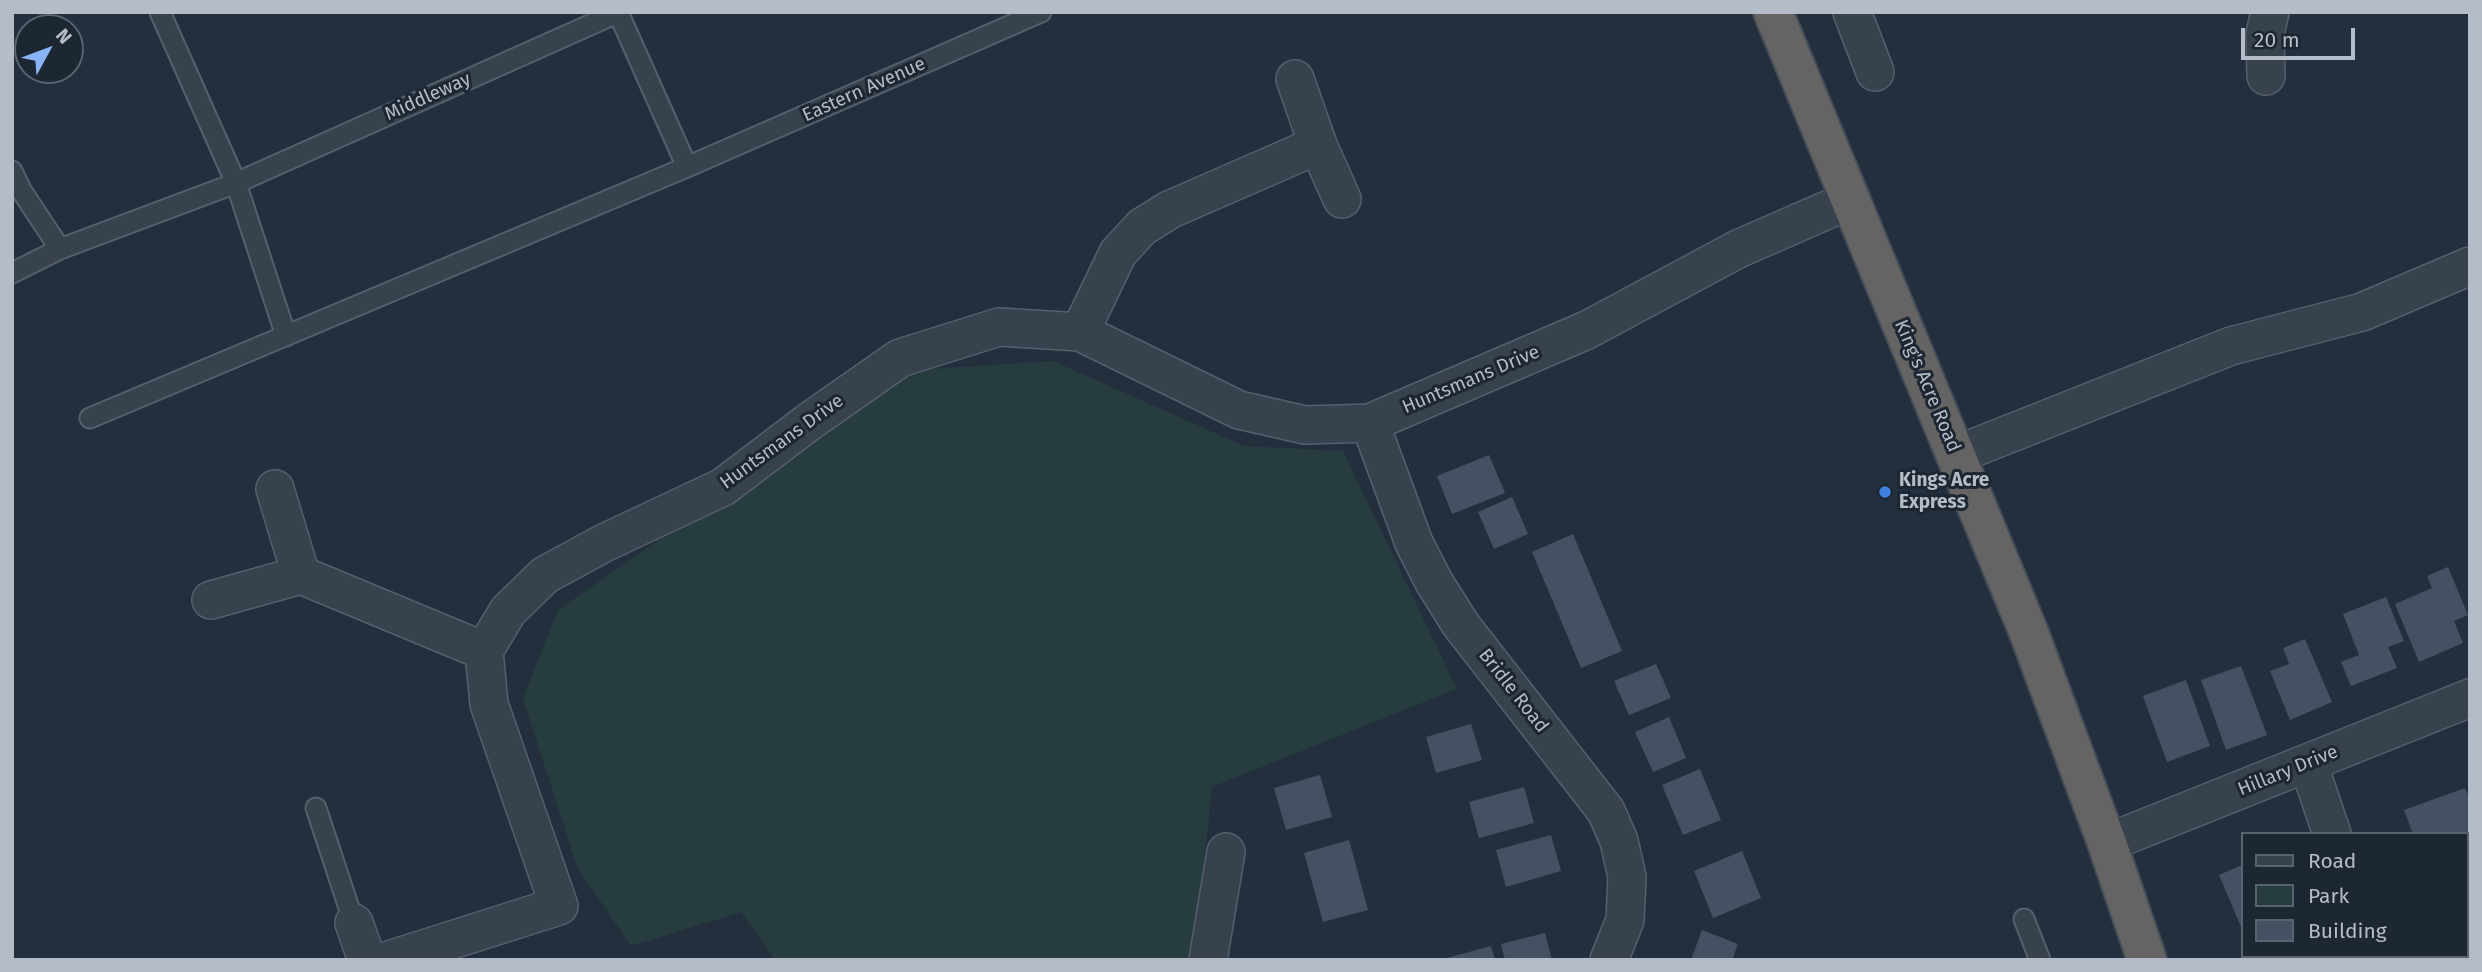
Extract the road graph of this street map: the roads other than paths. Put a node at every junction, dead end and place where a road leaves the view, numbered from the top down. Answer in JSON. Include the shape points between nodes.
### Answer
{"nodes":[{"id":1,"x":160,"y":12,"type":"edge"},
{"id":2,"x":619,"y":12,"type":"edge"},
{"id":3,"x":1041,"y":12,"type":"edge"},
{"id":4,"x":1773,"y":12,"type":"edge"},
{"id":5,"x":1852,"y":12,"type":"edge"},
{"id":6,"x":2270,"y":12,"type":"edge"},
{"id":7,"x":1875,"y":72,"type":"dead end"},
{"id":8,"x":2266,"y":76,"type":"dead end"},
{"id":9,"x":1295,"y":79,"type":"dead end"},
{"id":10,"x":1318,"y":145,"type":"junction"},
{"id":11,"x":687,"y":167,"type":"junction"},
{"id":12,"x":12,"y":171,"type":"edge"},
{"id":13,"x":236,"y":183,"type":"junction"},
{"id":14,"x":1342,"y":199,"type":"dead end"},
{"id":15,"x":1850,"y":200,"type":"junction"},
{"id":16,"x":61,"y":249,"type":"junction"},
{"id":17,"x":2470,"y":267,"type":"edge"},
{"id":18,"x":12,"y":273,"type":"edge"},
{"id":19,"x":1080,"y":332,"type":"junction"},
{"id":20,"x":286,"y":336,"type":"junction"},
{"id":21,"x":90,"y":418,"type":"dead end"},
{"id":22,"x":1370,"y":422,"type":"junction"},
{"id":23,"x":1956,"y":455,"type":"junction"},
{"id":24,"x":275,"y":489,"type":"dead end"},
{"id":25,"x":301,"y":575,"type":"junction"},
{"id":26,"x":211,"y":600,"type":"dead end"},
{"id":27,"x":484,"y":651,"type":"junction"},
{"id":28,"x":2470,"y":698,"type":"edge"},
{"id":29,"x":2308,"y":763,"type":"junction"},
{"id":30,"x":316,"y":808,"type":"dead end"},
{"id":31,"x":2331,"y":832,"type":"edge"},
{"id":32,"x":2107,"y":843,"type":"junction"},
{"id":33,"x":1226,"y":852,"type":"dead end"},
{"id":34,"x":2024,"y":919,"type":"dead end"},
{"id":35,"x":354,"y":923,"type":"joint"},
{"id":36,"x":367,"y":960,"type":"edge"},
{"id":37,"x":389,"y":960,"type":"edge"},
{"id":38,"x":1208,"y":960,"type":"edge"},
{"id":39,"x":1609,"y":960,"type":"edge"},
{"id":40,"x":2040,"y":960,"type":"edge"},
{"id":41,"x":2147,"y":960,"type":"edge"}],
"edges":[{"from":1,"to":13,"type":"lane"},
{"from":2,"to":11,"type":"lane"},
{"from":2,"to":13,"type":"lane","name":"Middleway"},
{"from":3,"to":11,"type":"lane","name":"Eastern Avenue"},
{"from":4,"to":15,"type":"highway","name":"King's Acre Road"},
{"from":5,"to":7,"type":"street"},
{"from":6,"to":8,"type":"street"},
{"from":9,"to":10,"type":"street"},
{"from":10,"to":14,"type":"street"},
{"from":10,"to":19,"type":"street","via":[[1169,210],[1142,227],[1118,253]]},
{"from":11,"to":20,"type":"lane","name":"Eastern Avenue"},
{"from":12,"to":16,"type":"lane"},
{"from":13,"to":16,"type":"lane","name":"Middleway"},
{"from":13,"to":20,"type":"lane"},
{"from":15,"to":22,"type":"street","name":"Huntsmans Drive","via":[[1738,249],[1587,330]]},
{"from":15,"to":23,"type":"highway","name":"King's Acre Road"},
{"from":16,"to":18,"type":"lane","name":"Middleway"},
{"from":17,"to":23,"type":"street","via":[[2362,312],[2231,346]]},
{"from":19,"to":22,"type":"street","name":"Huntsmans Drive","via":[[1239,410],[1305,425]]},
{"from":19,"to":27,"type":"street","name":"Huntsmans Drive","via":[[999,327],[900,358],[723,487],[545,575],[508,611]]},
{"from":20,"to":21,"type":"lane","name":"Eastern Avenue"},
{"from":22,"to":39,"type":"street","name":"Bridle Road","via":[[1414,543],[1434,582],[1461,625],[1606,811],[1627,877],[1625,920]]},
{"from":23,"to":32,"type":"highway","name":"King's Acre Road"},
{"from":24,"to":25,"type":"street"},
{"from":25,"to":26,"type":"street"},
{"from":25,"to":27,"type":"street"},
{"from":27,"to":37,"type":"street","via":[[489,704],[559,906]]},
{"from":28,"to":29,"type":"street","name":"Hillary Drive"},
{"from":29,"to":31,"type":"street"},
{"from":29,"to":32,"type":"street","name":"Hillary Drive"},
{"from":30,"to":35,"type":"lane"},
{"from":32,"to":41,"type":"highway","name":"King's Acre Road"},
{"from":33,"to":38,"type":"street"},
{"from":34,"to":40,"type":"lane"},
{"from":35,"to":36,"type":"street"}]}
